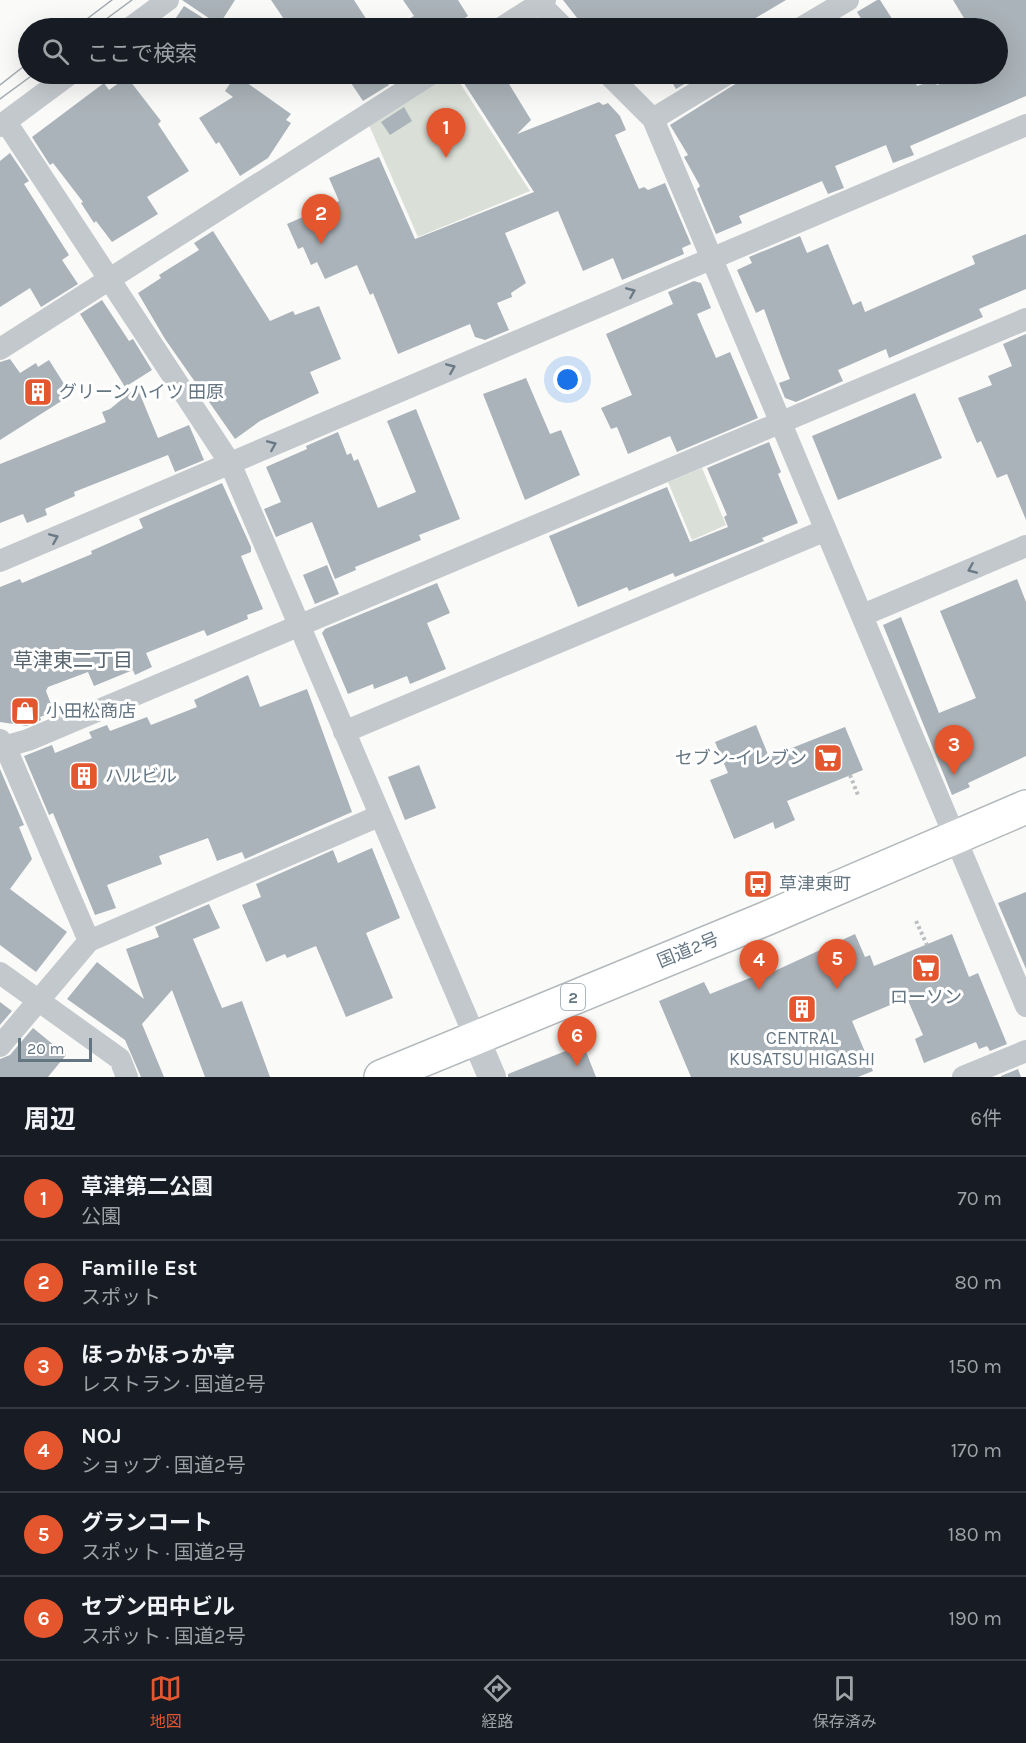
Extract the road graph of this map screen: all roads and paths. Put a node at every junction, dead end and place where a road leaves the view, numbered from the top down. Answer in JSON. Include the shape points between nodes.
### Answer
{"nodes":[{"id":1,"x":168,"y":0,"type":"edge"},
{"id":2,"x":848,"y":0,"type":"edge"},
{"id":3,"x":540,"y":1,"type":"edge"},
{"id":4,"x":144,"y":18,"type":"edge"},
{"id":5,"x":515,"y":18,"type":"edge"},
{"id":6,"x":555,"y":18,"type":"edge"},
{"id":7,"x":818,"y":18,"type":"edge"},
{"id":8,"x":57,"y":84,"type":"edge"},
{"id":9,"x":415,"y":84,"type":"edge"},
{"id":10,"x":618,"y":84,"type":"edge"},
{"id":11,"x":711,"y":84,"type":"edge"},
{"id":12,"x":653,"y":119,"type":"junction"},
{"id":13,"x":3,"y":124,"type":"edge"},
{"id":14,"x":1026,"y":125,"type":"edge"},
{"id":15,"x":711,"y":258,"type":"junction"},
{"id":16,"x":110,"y":278,"type":"junction"},
{"id":17,"x":1026,"y":319,"type":"edge"},
{"id":18,"x":0,"y":348,"type":"edge"},
{"id":19,"x":782,"y":423,"type":"junction"},
{"id":20,"x":230,"y":463,"type":"junction"},
{"id":21,"x":826,"y":530,"type":"junction"},
{"id":22,"x":1026,"y":546,"type":"edge"},
{"id":23,"x":0,"y":561,"type":"edge"},
{"id":24,"x":863,"y":615,"type":"junction"},
{"id":25,"x":300,"y":626,"type":"junction"},
{"id":26,"x":344,"y":732,"type":"junction"},
{"id":27,"x":2,"y":745,"type":"edge"},
{"id":28,"x":850,"y":775,"type":"dead end"},
{"id":29,"x":858,"y":795,"type":"dead end"},
{"id":30,"x":1026,"y":807,"type":"edge"},
{"id":31,"x":379,"y":816,"type":"junction"},
{"id":32,"x":955,"y":837,"type":"junction"},
{"id":33,"x":916,"y":921,"type":"dead end"},
{"id":34,"x":89,"y":941,"type":"junction"},
{"id":35,"x":927,"y":945,"type":"dead end"},
{"id":36,"x":0,"y":973,"type":"edge"},
{"id":37,"x":38,"y":1003,"type":"junction"},
{"id":38,"x":1026,"y":1006,"type":"edge"},
{"id":39,"x":475,"y":1038,"type":"junction"},
{"id":40,"x":0,"y":1046,"type":"edge"},
{"id":41,"x":1026,"y":1051,"type":"edge"},
{"id":42,"x":127,"y":1077,"type":"edge"},
{"id":43,"x":381,"y":1077,"type":"edge"},
{"id":44,"x":492,"y":1077,"type":"edge"},
{"id":45,"x":963,"y":1077,"type":"edge"}],
"edges":[{"from":1,"to":4,"type":"street"},
{"from":2,"to":7,"type":"street"},
{"from":3,"to":5,"type":"street"},
{"from":3,"to":6,"type":"street"},
{"from":8,"to":13,"type":"street"},
{"from":9,"to":16,"type":"street"},
{"from":10,"to":12,"type":"street"},
{"from":11,"to":12,"type":"street"},
{"from":12,"to":15,"type":"street"},
{"from":13,"to":16,"type":"street"},
{"from":14,"to":15,"type":"street"},
{"from":15,"to":19,"type":"street"},
{"from":20,"to":15,"type":"street","one_way":true},
{"from":16,"to":18,"type":"street"},
{"from":16,"to":20,"type":"street"},
{"from":17,"to":19,"type":"street"},
{"from":19,"to":21,"type":"street"},
{"from":19,"to":25,"type":"street"},
{"from":23,"to":20,"type":"street","one_way":true},
{"from":20,"to":25,"type":"street"},
{"from":21,"to":24,"type":"street"},
{"from":21,"to":26,"type":"street"},
{"from":22,"to":24,"type":"street","one_way":true},
{"from":24,"to":32,"type":"street"},
{"from":25,"to":26,"type":"street"},
{"from":25,"to":27,"type":"street","via":[[28,740]]},
{"from":26,"to":31,"type":"street"},
{"from":27,"to":34,"type":"street"},
{"from":28,"to":29,"type":"path"},
{"from":30,"to":32,"type":"highway","name":"国道2号","number":"2"},
{"from":31,"to":34,"type":"street"},
{"from":31,"to":39,"type":"street"},
{"from":32,"to":38,"type":"street"},
{"from":32,"to":39,"type":"highway","name":"国道2号","number":"2"},
{"from":33,"to":35,"type":"path"},
{"from":34,"to":37,"type":"street"},
{"from":36,"to":37,"type":"street"},
{"from":37,"to":40,"type":"street"},
{"from":37,"to":42,"type":"street","via":[[120,1059]]},
{"from":39,"to":43,"type":"highway","name":"国道2号","number":"2"},
{"from":39,"to":44,"type":"street"},
{"from":41,"to":45,"type":"street"}]}
